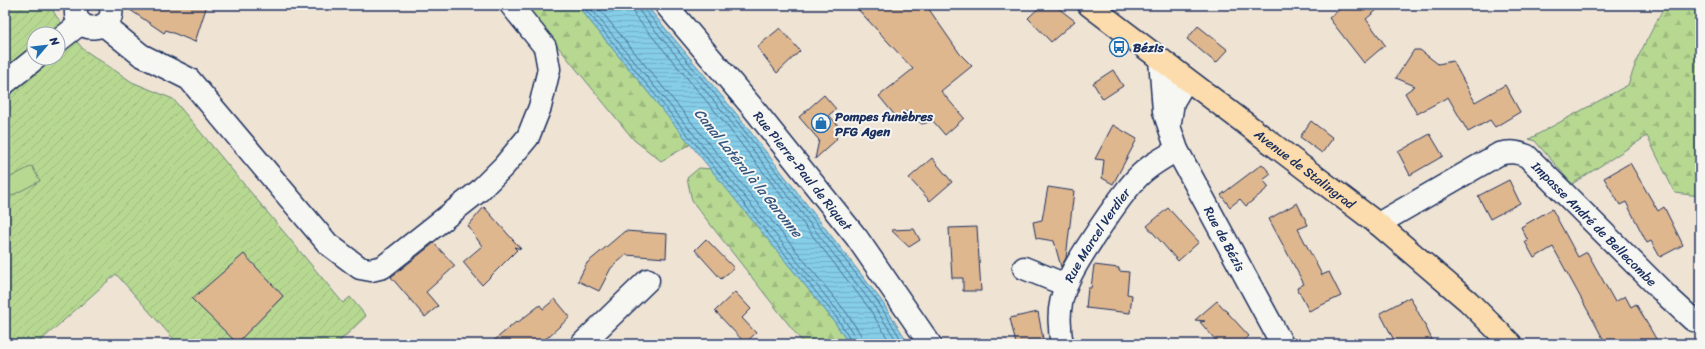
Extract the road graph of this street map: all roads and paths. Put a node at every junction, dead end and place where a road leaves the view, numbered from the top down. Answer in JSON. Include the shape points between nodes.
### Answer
{"nodes":[{"id":1,"x":511,"y":5,"type":"edge"},
{"id":2,"x":666,"y":5,"type":"edge"},
{"id":3,"x":1089,"y":5,"type":"edge"},
{"id":4,"x":79,"y":14,"type":"edge"},
{"id":5,"x":107,"y":15,"type":"edge"},
{"id":6,"x":66,"y":31,"type":"edge"},
{"id":7,"x":1160,"y":59,"type":"junction"},
{"id":8,"x":26,"y":66,"type":"edge"},
{"id":9,"x":1186,"y":80,"type":"junction"},
{"id":10,"x":5,"y":83,"type":"edge"},
{"id":11,"x":1174,"y":142,"type":"junction"},
{"id":12,"x":1378,"y":224,"type":"junction"},
{"id":13,"x":1024,"y":268,"type":"dead end"},
{"id":14,"x":648,"y":280,"type":"dead end"},
{"id":15,"x":1066,"y":285,"type":"junction"},
{"id":16,"x":1700,"y":321,"type":"edge"},
{"id":17,"x":582,"y":344,"type":"edge"},
{"id":18,"x":930,"y":344,"type":"edge"},
{"id":19,"x":1063,"y":344,"type":"edge"},
{"id":20,"x":1282,"y":344,"type":"edge"},
{"id":21,"x":1511,"y":344,"type":"edge"}],
"edges":[{"from":1,"to":5,"type":"street","via":[[545,47],[549,69],[540,107],[528,137],[479,191],[382,267],[371,270],[360,268],[328,244],[189,79],[141,55]]},
{"from":2,"to":18,"type":"street","name":"Rue Pierre-Paul de Riquet","via":[[857,238]]},
{"from":3,"to":7,"type":"main road","name":"Avenue de Stalingrad"},
{"from":4,"to":5,"type":"street","via":[[85,26],[94,28]]},
{"from":4,"to":6,"type":"street"},
{"from":7,"to":9,"type":"main road","name":"Avenue de Stalingrad"},
{"from":7,"to":11,"type":"street","name":"Rue de Bézis","via":[[1164,110]]},
{"from":8,"to":10,"type":"street"},
{"from":9,"to":11,"type":"street","via":[[1173,102]]},
{"from":9,"to":12,"type":"main road","name":"Avenue de Stalingrad"},
{"from":11,"to":15,"type":"street","name":"Rue Marcel Verdier","via":[[1154,164],[1137,177],[1108,215]]},
{"from":11,"to":20,"type":"street","name":"Rue de Bézis"},
{"from":12,"to":16,"type":"street","name":"Impasse André de Bellecombe","via":[[1499,154],[1517,152],[1528,156],[1668,297],[1693,320]]},
{"from":12,"to":21,"type":"main road","name":"Avenue de Stalingrad","via":[[1468,301]]},
{"from":13,"to":15,"type":"street"},
{"from":14,"to":17,"type":"street"},
{"from":15,"to":19,"type":"street","name":"Rue Marcel Verdier","via":[[1060,303],[1059,322]]}]}
